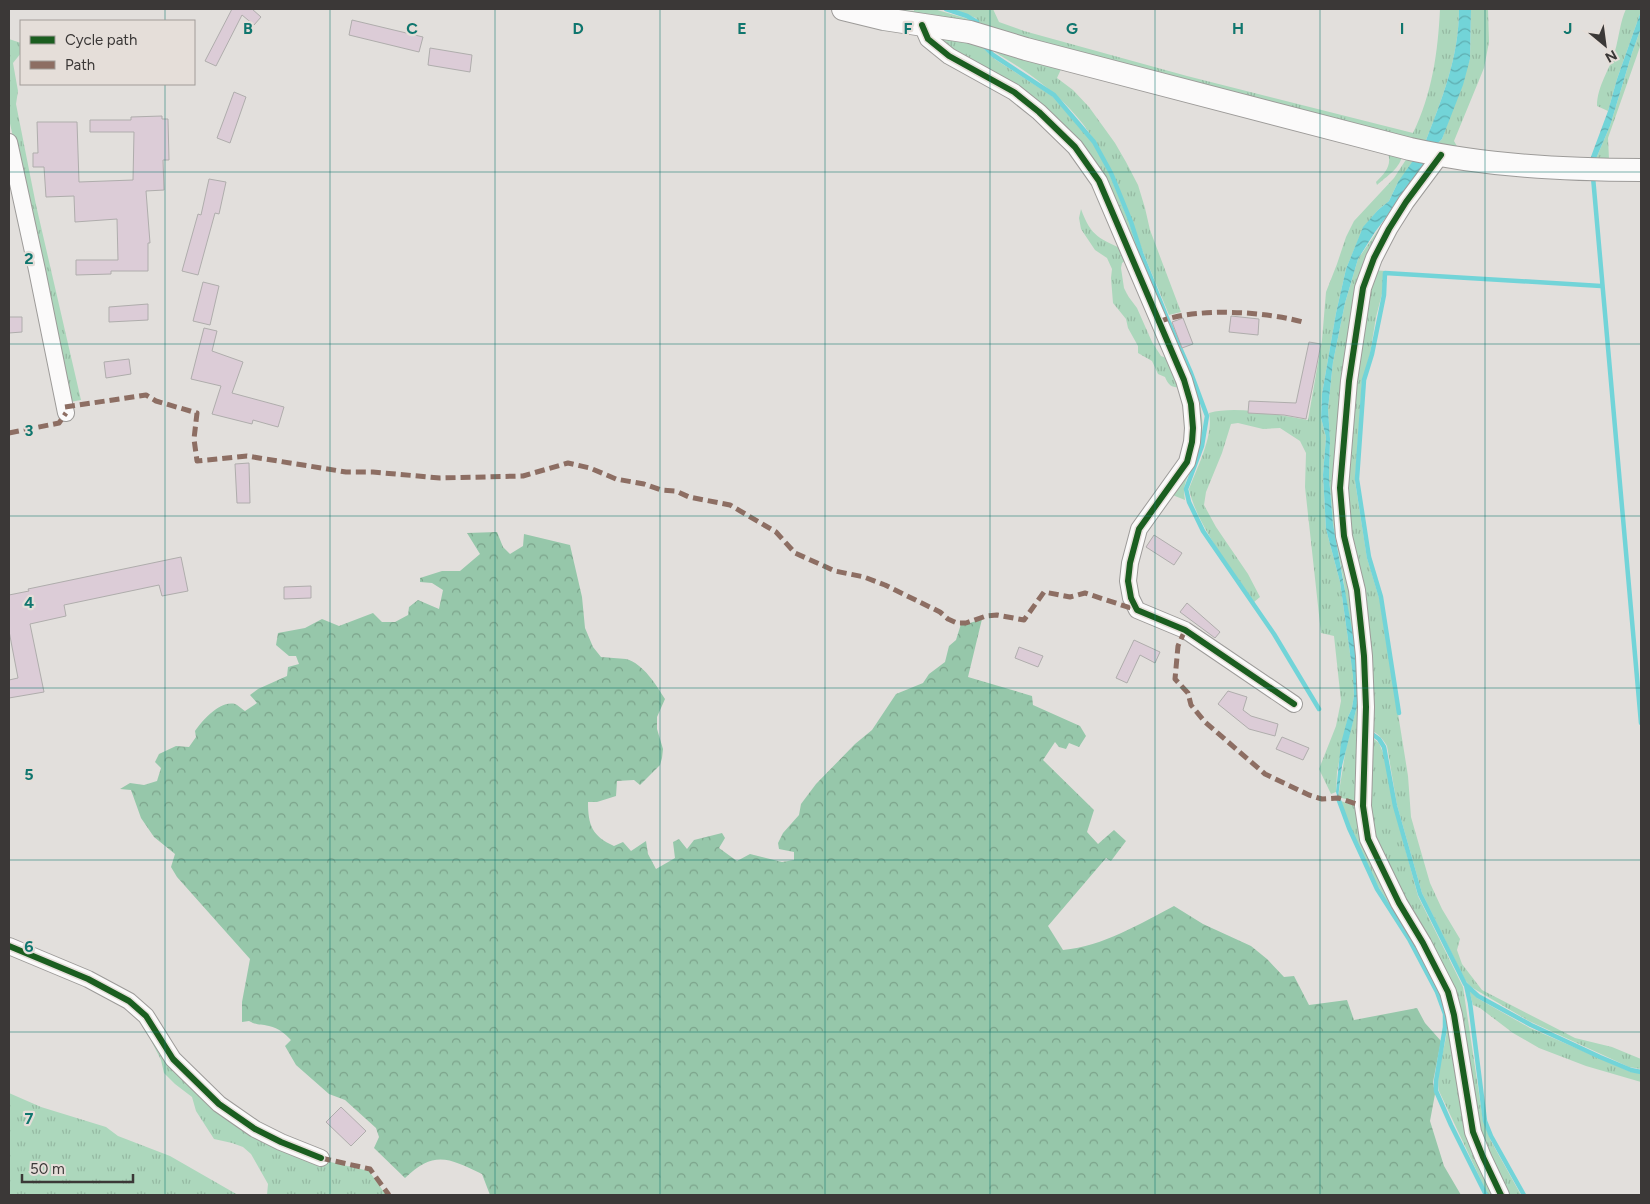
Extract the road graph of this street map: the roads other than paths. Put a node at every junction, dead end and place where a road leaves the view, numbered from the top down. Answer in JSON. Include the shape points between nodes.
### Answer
{"nodes":[{"id":1,"x":843,"y":9,"type":"edge"},
{"id":2,"x":922,"y":25,"type":"junction"},
{"id":3,"x":9,"y":142,"type":"edge"},
{"id":4,"x":1441,"y":155,"type":"junction"},
{"id":5,"x":1641,"y":170,"type":"edge"},
{"id":6,"x":66,"y":413,"type":"dead end"},
{"id":7,"x":1294,"y":704,"type":"dead end"},
{"id":8,"x":9,"y":946,"type":"edge"},
{"id":9,"x":321,"y":1158,"type":"dead end"},
{"id":10,"x":1501,"y":1195,"type":"edge"}],
"edges":[{"from":1,"to":2,"type":"street"},
{"from":2,"to":4,"type":"street","via":[[970,32]]},
{"from":2,"to":7,"type":"street","via":[[928,39],[949,56],[1014,92],[1075,147],[1099,181],[1184,380],[1191,404],[1192,442],[1187,462],[1139,529],[1128,581],[1137,610],[1185,630]]},
{"from":3,"to":6,"type":"street"},
{"from":4,"to":5,"type":"street","via":[[1586,170]]},
{"from":4,"to":10,"type":"street","via":[[1389,229],[1364,288],[1349,381],[1340,488],[1344,536],[1356,590],[1364,656],[1364,806],[1368,839],[1448,992],[1473,1132]]},
{"from":8,"to":9,"type":"street","via":[[88,979],[129,1001],[146,1016],[173,1059],[219,1104],[255,1129]]}]}
